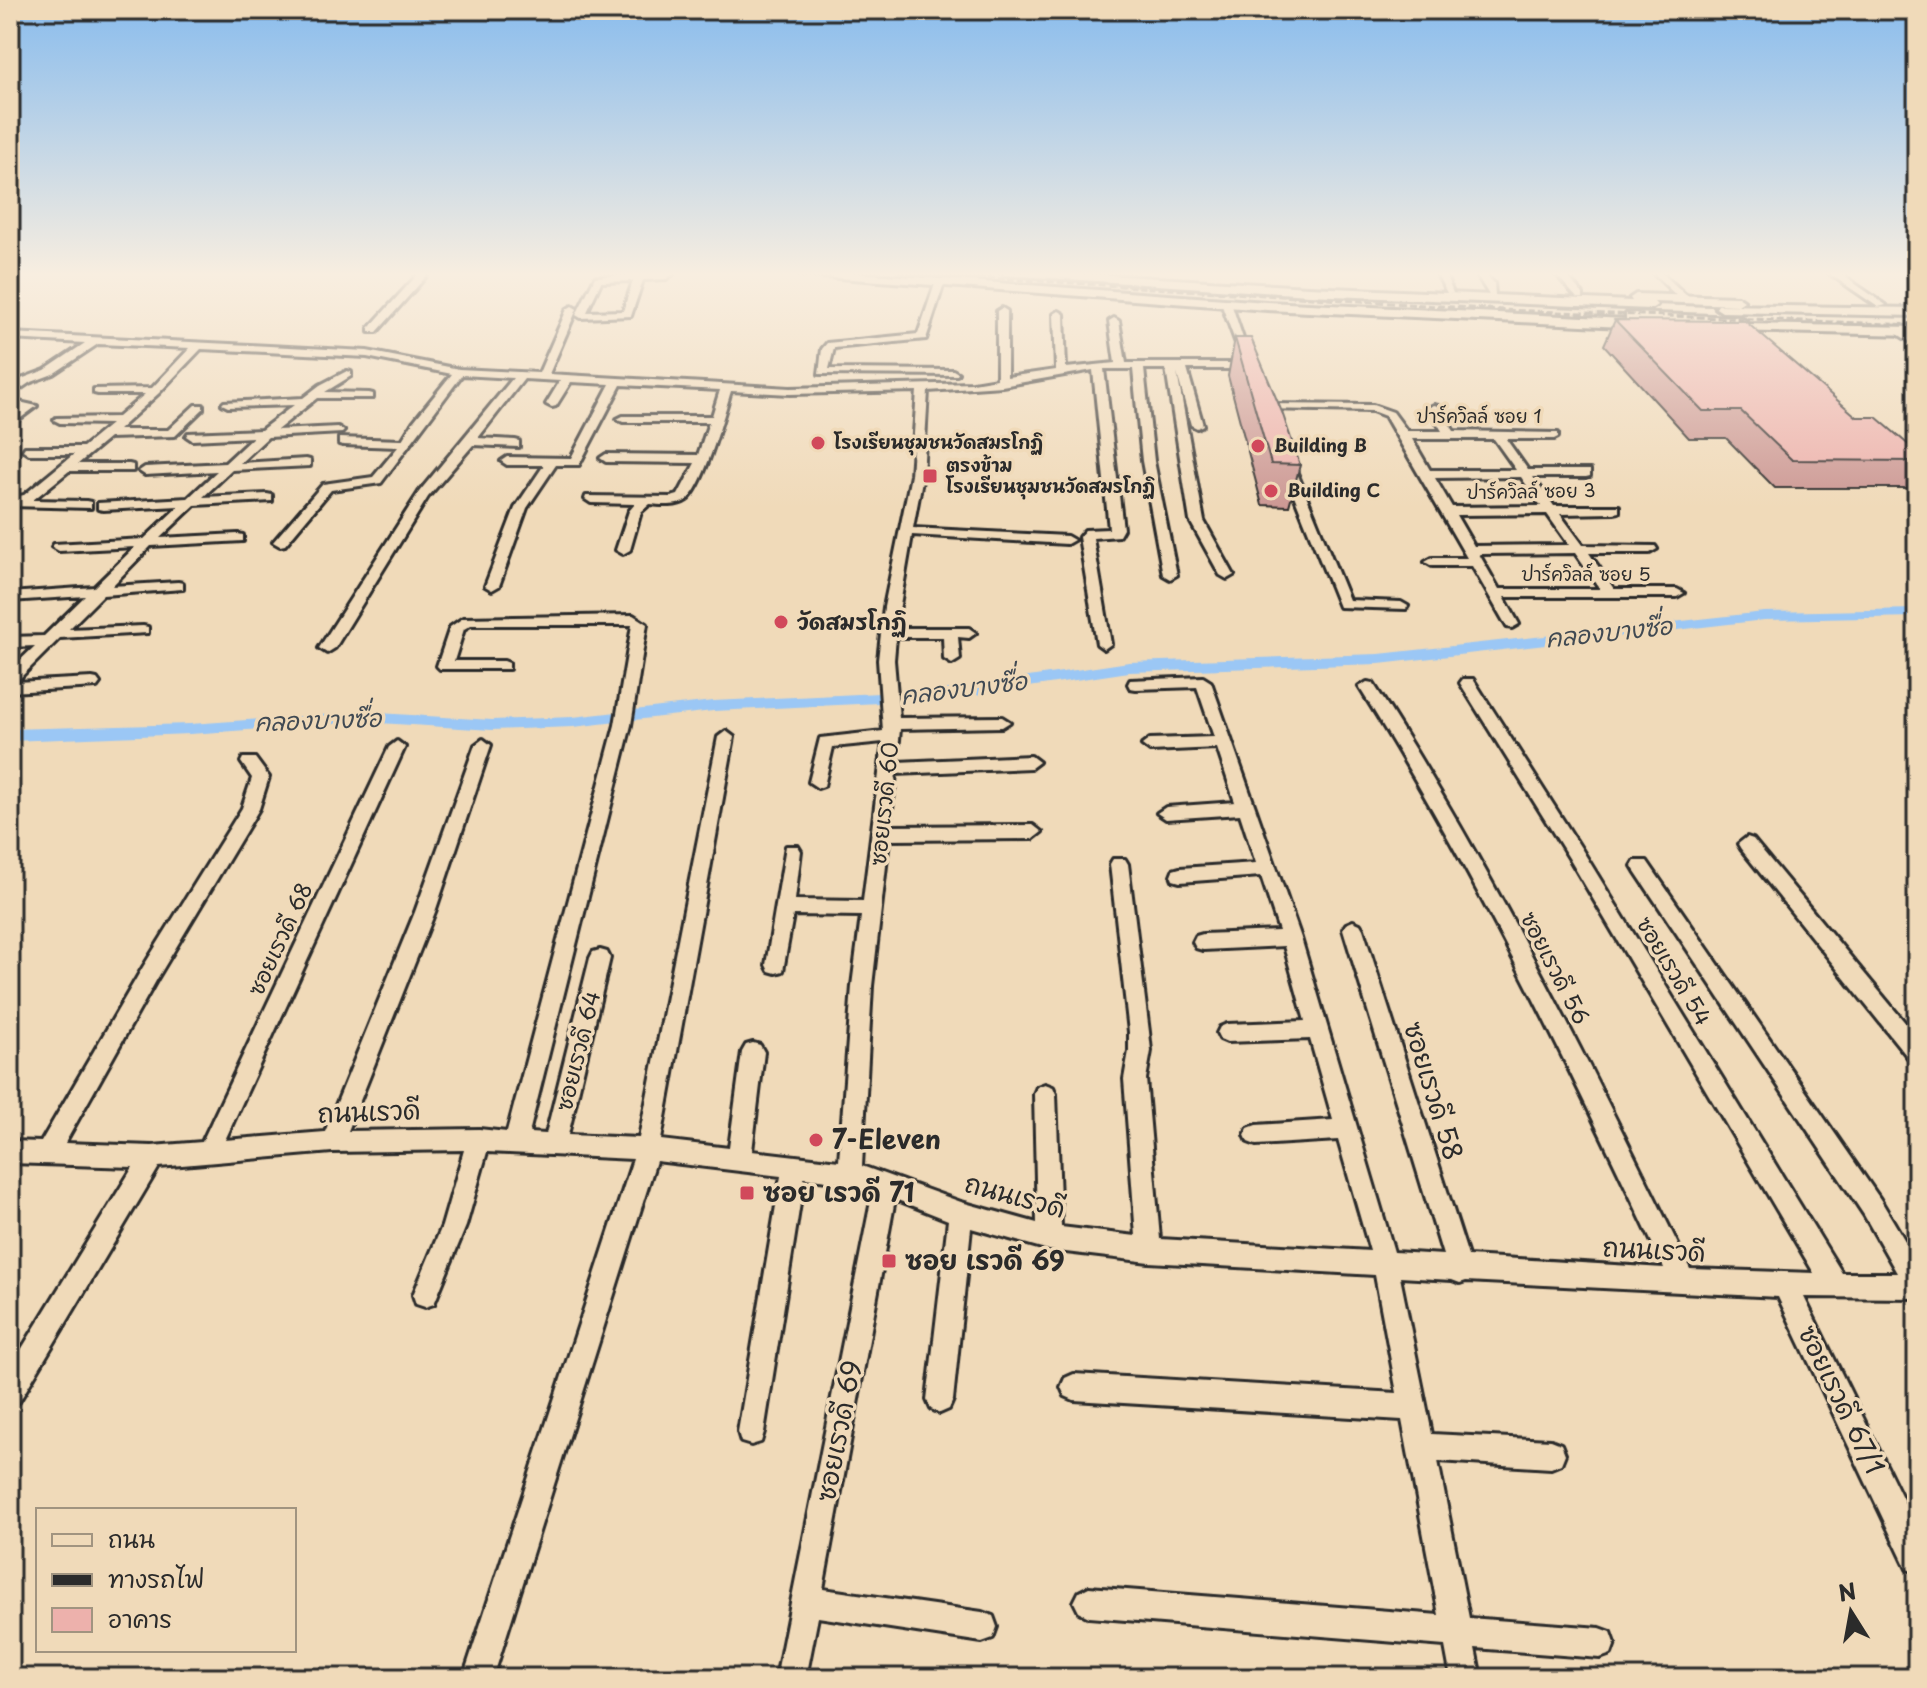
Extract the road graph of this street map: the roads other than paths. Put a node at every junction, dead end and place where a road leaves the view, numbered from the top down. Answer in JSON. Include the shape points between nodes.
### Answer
{"nodes":[{"id":1,"x":81,"y":351,"type":"edge"},
{"id":2,"x":194,"y":351,"type":"edge"},
{"id":3,"x":313,"y":351,"type":"edge"},
{"id":4,"x":554,"y":351,"type":"edge"},
{"id":5,"x":827,"y":351,"type":"edge"},
{"id":6,"x":1002,"y":351,"type":"edge"},
{"id":7,"x":1060,"y":351,"type":"edge"},
{"id":8,"x":1119,"y":351,"type":"edge"},
{"id":9,"x":1243,"y":351,"type":"edge"},
{"id":10,"x":367,"y":354,"type":"junction"},
{"id":11,"x":1098,"y":366,"type":"junction"},
{"id":12,"x":1121,"y":366,"type":"junction"},
{"id":13,"x":1138,"y":366,"type":"junction"},
{"id":14,"x":1176,"y":366,"type":"junction"},
{"id":15,"x":1249,"y":366,"type":"junction"},
{"id":16,"x":1061,"y":370,"type":"junction"},
{"id":17,"x":459,"y":372,"type":"junction"},
{"id":18,"x":953,"y":373,"type":"dead end"},
{"id":19,"x":521,"y":376,"type":"junction"},
{"id":20,"x":543,"y":376,"type":"junction"},
{"id":21,"x":568,"y":377,"type":"junction"},
{"id":22,"x":618,"y":379,"type":"junction"},
{"id":23,"x":1255,"y":379,"type":"edge"},
{"id":24,"x":1002,"y":383,"type":"junction"},
{"id":25,"x":727,"y":386,"type":"junction"},
{"id":26,"x":923,"y":389,"type":"junction"},
{"id":27,"x":98,"y":391,"type":"dead end"},
{"id":28,"x":155,"y":391,"type":"junction"},
{"id":29,"x":10,"y":393,"type":"edge"},
{"id":30,"x":1261,"y":393,"type":"edge"},
{"id":31,"x":317,"y":395,"type":"junction"},
{"id":32,"x":369,"y":396,"type":"dead end"},
{"id":33,"x":10,"y":403,"type":"edge"},
{"id":34,"x":228,"y":404,"type":"dead end"},
{"id":35,"x":552,"y":404,"type":"dead end"},
{"id":36,"x":199,"y":407,"type":"dead end"},
{"id":37,"x":1434,"y":408,"type":"dead end"},
{"id":38,"x":623,"y":419,"type":"dead end"},
{"id":39,"x":716,"y":419,"type":"junction"},
{"id":40,"x":60,"y":420,"type":"dead end"},
{"id":41,"x":121,"y":421,"type":"junction"},
{"id":42,"x":10,"y":423,"type":"edge"},
{"id":43,"x":1197,"y":425,"type":"dead end"},
{"id":44,"x":265,"y":433,"type":"junction"},
{"id":45,"x":105,"y":434,"type":"junction"},
{"id":46,"x":1404,"y":435,"type":"junction"},
{"id":47,"x":1450,"y":435,"type":"junction"},
{"id":48,"x":1497,"y":435,"type":"junction"},
{"id":49,"x":1554,"y":435,"type":"dead end"},
{"id":50,"x":192,"y":436,"type":"dead end"},
{"id":51,"x":470,"y":441,"type":"junction"},
{"id":52,"x":407,"y":444,"type":"junction"},
{"id":53,"x":515,"y":444,"type":"dead end"},
{"id":54,"x":1280,"y":445,"type":"edge"},
{"id":55,"x":29,"y":450,"type":"dead end"},
{"id":56,"x":84,"y":451,"type":"junction"},
{"id":57,"x":606,"y":458,"type":"dead end"},
{"id":58,"x":703,"y":459,"type":"junction"},
{"id":59,"x":507,"y":461,"type":"dead end"},
{"id":60,"x":306,"y":463,"type":"dead end"},
{"id":61,"x":551,"y":464,"type":"junction"},
{"id":62,"x":64,"y":467,"type":"junction"},
{"id":63,"x":229,"y":467,"type":"junction"},
{"id":64,"x":129,"y":468,"type":"dead end"},
{"id":65,"x":145,"y":471,"type":"dead end"},
{"id":66,"x":1586,"y":473,"type":"dead end"},
{"id":67,"x":1427,"y":474,"type":"junction"},
{"id":68,"x":1525,"y":474,"type":"junction"},
{"id":69,"x":267,"y":498,"type":"dead end"},
{"id":70,"x":591,"y":499,"type":"dead end"},
{"id":71,"x":646,"y":501,"type":"junction"},
{"id":72,"x":14,"y":502,"type":"edge"},
{"id":73,"x":190,"y":502,"type":"junction"},
{"id":74,"x":86,"y":505,"type":"dead end"},
{"id":75,"x":103,"y":506,"type":"dead end"},
{"id":76,"x":1614,"y":509,"type":"dead end"},
{"id":77,"x":1551,"y":510,"type":"junction"},
{"id":78,"x":1448,"y":511,"type":"junction"},
{"id":79,"x":904,"y":531,"type":"junction"},
{"id":80,"x":238,"y":538,"type":"dead end"},
{"id":81,"x":1067,"y":540,"type":"dead end"},
{"id":82,"x":280,"y":542,"type":"dead end"},
{"id":83,"x":147,"y":543,"type":"junction"},
{"id":84,"x":59,"y":547,"type":"dead end"},
{"id":85,"x":1579,"y":549,"type":"junction"},
{"id":86,"x":1650,"y":549,"type":"dead end"},
{"id":87,"x":623,"y":550,"type":"dead end"},
{"id":88,"x":1475,"y":556,"type":"junction"},
{"id":89,"x":1432,"y":562,"type":"dead end"},
{"id":90,"x":1170,"y":575,"type":"dead end"},
{"id":91,"x":1227,"y":575,"type":"dead end"},
{"id":92,"x":178,"y":586,"type":"dead end"},
{"id":93,"x":492,"y":586,"type":"dead end"},
{"id":94,"x":98,"y":591,"type":"junction"},
{"id":95,"x":1495,"y":593,"type":"junction"},
{"id":96,"x":1610,"y":593,"type":"junction"},
{"id":97,"x":1677,"y":593,"type":"dead end"},
{"id":98,"x":10,"y":597,"type":"edge"},
{"id":99,"x":1401,"y":606,"type":"dead end"},
{"id":100,"x":1512,"y":624,"type":"dead end"},
{"id":101,"x":143,"y":630,"type":"dead end"},
{"id":102,"x":889,"y":632,"type":"junction"},
{"id":103,"x":950,"y":633,"type":"junction"},
{"id":104,"x":969,"y":633,"type":"dead end"},
{"id":105,"x":50,"y":638,"type":"junction"},
{"id":106,"x":10,"y":642,"type":"edge"},
{"id":107,"x":1104,"y":644,"type":"dead end"},
{"id":108,"x":327,"y":648,"type":"dead end"},
{"id":109,"x":952,"y":659,"type":"dead end"},
{"id":110,"x":504,"y":666,"type":"dead end"},
{"id":111,"x":10,"y":679,"type":"edge"},
{"id":112,"x":92,"y":683,"type":"dead end"},
{"id":113,"x":1468,"y":683,"type":"dead end"},
{"id":114,"x":1136,"y":684,"type":"dead end"},
{"id":115,"x":10,"y":687,"type":"edge"},
{"id":116,"x":1367,"y":687,"type":"dead end"},
{"id":117,"x":1002,"y":722,"type":"dead end"},
{"id":118,"x":892,"y":730,"type":"junction"},
{"id":119,"x":726,"y":737,"type":"dead end"},
{"id":120,"x":1224,"y":742,"type":"junction"},
{"id":121,"x":483,"y":745,"type":"dead end"},
{"id":122,"x":1150,"y":745,"type":"dead end"},
{"id":123,"x":397,"y":747,"type":"dead end"},
{"id":124,"x":249,"y":762,"type":"dead end"},
{"id":125,"x":1031,"y":762,"type":"dead end"},
{"id":126,"x":889,"y":768,"type":"junction"},
{"id":127,"x":818,"y":782,"type":"dead end"},
{"id":128,"x":1246,"y":807,"type":"junction"},
{"id":129,"x":1166,"y":813,"type":"dead end"},
{"id":130,"x":1033,"y":832,"type":"dead end"},
{"id":131,"x":883,"y":833,"type":"junction"},
{"id":132,"x":1747,"y":844,"type":"dead end"},
{"id":133,"x":792,"y":851,"type":"dead end"},
{"id":134,"x":1119,"y":864,"type":"dead end"},
{"id":135,"x":1641,"y":866,"type":"dead end"},
{"id":136,"x":1267,"y":869,"type":"junction"},
{"id":137,"x":1180,"y":875,"type":"dead end"},
{"id":138,"x":784,"y":907,"type":"junction"},
{"id":139,"x":873,"y":909,"type":"junction"},
{"id":140,"x":1353,"y":929,"type":"dead end"},
{"id":141,"x":1291,"y":938,"type":"junction"},
{"id":142,"x":1203,"y":942,"type":"dead end"},
{"id":143,"x":600,"y":958,"type":"dead end"},
{"id":144,"x":776,"y":965,"type":"dead end"},
{"id":145,"x":1317,"y":1030,"type":"junction"},
{"id":146,"x":1227,"y":1033,"type":"dead end"},
{"id":147,"x":753,"y":1052,"type":"dead end"},
{"id":148,"x":1917,"y":1053,"type":"edge"},
{"id":149,"x":1045,"y":1094,"type":"dead end"},
{"id":150,"x":1347,"y":1129,"type":"junction"},
{"id":151,"x":1256,"y":1135,"type":"dead end"},
{"id":152,"x":479,"y":1139,"type":"junction"},
{"id":153,"x":516,"y":1141,"type":"junction"},
{"id":154,"x":332,"y":1142,"type":"junction"},
{"id":155,"x":555,"y":1144,"type":"junction"},
{"id":156,"x":648,"y":1149,"type":"junction"},
{"id":157,"x":10,"y":1152,"type":"edge"},
{"id":158,"x":208,"y":1153,"type":"junction"},
{"id":159,"x":47,"y":1154,"type":"junction"},
{"id":160,"x":152,"y":1157,"type":"junction"},
{"id":161,"x":739,"y":1161,"type":"junction"},
{"id":162,"x":794,"y":1166,"type":"junction"},
{"id":163,"x":850,"y":1173,"type":"junction"},
{"id":164,"x":886,"y":1184,"type":"junction"},
{"id":165,"x":961,"y":1214,"type":"junction"},
{"id":166,"x":1049,"y":1238,"type":"junction"},
{"id":167,"x":1149,"y":1250,"type":"junction"},
{"id":168,"x":1385,"y":1262,"type":"junction"},
{"id":169,"x":1460,"y":1271,"type":"junction"},
{"id":170,"x":1683,"y":1281,"type":"junction"},
{"id":171,"x":1785,"y":1285,"type":"junction"},
{"id":172,"x":1917,"y":1285,"type":"edge"},
{"id":173,"x":1836,"y":1286,"type":"junction"},
{"id":174,"x":425,"y":1295,"type":"dead end"},
{"id":175,"x":1074,"y":1387,"type":"dead end"},
{"id":176,"x":10,"y":1393,"type":"edge"},
{"id":177,"x":940,"y":1400,"type":"dead end"},
{"id":178,"x":1413,"y":1407,"type":"junction"},
{"id":179,"x":751,"y":1432,"type":"dead end"},
{"id":180,"x":1421,"y":1447,"type":"junction"},
{"id":181,"x":1551,"y":1454,"type":"dead end"},
{"id":182,"x":1917,"y":1559,"type":"edge"},
{"id":183,"x":806,"y":1601,"type":"junction"},
{"id":184,"x":1089,"y":1602,"type":"dead end"},
{"id":185,"x":982,"y":1627,"type":"dead end"},
{"id":186,"x":1457,"y":1631,"type":"junction"},
{"id":187,"x":1600,"y":1643,"type":"dead end"},
{"id":188,"x":478,"y":1678,"type":"edge"},
{"id":189,"x":791,"y":1678,"type":"edge"},
{"id":190,"x":1466,"y":1678,"type":"edge"}],
"edges":[{"from":1,"to":29,"type":"street"},
{"from":2,"to":28,"type":"street"},
{"from":3,"to":10,"type":"street"},
{"from":4,"to":20,"type":"street"},
{"from":5,"to":18,"type":"street","via":[[823,372]]},
{"from":6,"to":24,"type":"street"},
{"from":7,"to":16,"type":"street"},
{"from":8,"to":12,"type":"street"},
{"from":9,"to":15,"type":"street"},
{"from":10,"to":17,"type":"street"},
{"from":10,"to":31,"type":"street","via":[[335,388]]},
{"from":11,"to":12,"type":"street"},
{"from":11,"to":16,"type":"street"},
{"from":11,"to":107,"type":"street","via":[[1116,529],[1086,537]]},
{"from":12,"to":13,"type":"street"},
{"from":13,"to":14,"type":"street"},
{"from":13,"to":90,"type":"street","via":[[1148,461]]},
{"from":14,"to":15,"type":"street"},
{"from":14,"to":43,"type":"street"},
{"from":14,"to":91,"type":"street","via":[[1185,463],[1197,521]]},
{"from":15,"to":23,"type":"street"},
{"from":16,"to":24,"type":"street"},
{"from":17,"to":19,"type":"street"},
{"from":17,"to":52,"type":"street"},
{"from":19,"to":20,"type":"street"},
{"from":19,"to":51,"type":"street"},
{"from":20,"to":21,"type":"street"},
{"from":21,"to":22,"type":"street"},
{"from":21,"to":35,"type":"street"},
{"from":22,"to":25,"type":"street"},
{"from":22,"to":61,"type":"street","via":[[575,462]]},
{"from":24,"to":26,"type":"street"},
{"from":25,"to":26,"type":"street","via":[[790,391]]},
{"from":25,"to":39,"type":"street"},
{"from":26,"to":79,"type":"street","name":"ซอยเรวดี 60","via":[[917,475]]},
{"from":27,"to":28,"type":"street"},
{"from":28,"to":41,"type":"street"},
{"from":30,"to":46,"type":"street","via":[[1268,413],[1373,408],[1389,414]]},
{"from":31,"to":32,"type":"street"},
{"from":31,"to":34,"type":"street"},
{"from":31,"to":44,"type":"street"},
{"from":33,"to":42,"type":"street","via":[[31,406]]},
{"from":36,"to":45,"type":"street","via":[[171,434]]},
{"from":37,"to":47,"type":"street"},
{"from":38,"to":39,"type":"street"},
{"from":39,"to":58,"type":"street"},
{"from":40,"to":41,"type":"street"},
{"from":41,"to":45,"type":"street"},
{"from":44,"to":50,"type":"street"},
{"from":44,"to":52,"type":"street"},
{"from":44,"to":63,"type":"street"},
{"from":45,"to":56,"type":"street"},
{"from":46,"to":47,"type":"street","name":"ปาร์ควิลล์ ซอย 1"},
{"from":46,"to":67,"type":"street"},
{"from":47,"to":48,"type":"street","name":"ปาร์ควิลล์ ซอย 1"},
{"from":48,"to":49,"type":"street","name":"ปาร์ควิลล์ ซอย 1"},
{"from":48,"to":68,"type":"street"},
{"from":51,"to":53,"type":"street"},
{"from":51,"to":108,"type":"street","via":[[423,495]]},
{"from":52,"to":82,"type":"street","via":[[377,480],[327,487]]},
{"from":54,"to":99,"type":"street","via":[[1344,604]]},
{"from":55,"to":56,"type":"street"},
{"from":56,"to":62,"type":"street"},
{"from":57,"to":58,"type":"street"},
{"from":58,"to":71,"type":"street","via":[[681,498]]},
{"from":59,"to":61,"type":"street"},
{"from":60,"to":63,"type":"street"},
{"from":61,"to":93,"type":"street","via":[[521,508]]},
{"from":62,"to":64,"type":"street"},
{"from":62,"to":72,"type":"street","via":[[28,498]]},
{"from":63,"to":65,"type":"street"},
{"from":63,"to":73,"type":"street"},
{"from":66,"to":68,"type":"street"},
{"from":67,"to":68,"type":"street"},
{"from":67,"to":78,"type":"street"},
{"from":68,"to":77,"type":"street"},
{"from":69,"to":73,"type":"street"},
{"from":70,"to":71,"type":"street"},
{"from":71,"to":87,"type":"street","via":[[635,511]]},
{"from":72,"to":74,"type":"street"},
{"from":73,"to":75,"type":"street"},
{"from":73,"to":83,"type":"street"},
{"from":76,"to":77,"type":"street","name":"ปาร์ควิลล์ ซอย 3"},
{"from":77,"to":78,"type":"street","name":"ปาร์ควิลล์ ซอย 3"},
{"from":77,"to":85,"type":"street"},
{"from":78,"to":88,"type":"street"},
{"from":79,"to":81,"type":"street"},
{"from":79,"to":102,"type":"street","name":"ซอยเรวดี 60"},
{"from":80,"to":83,"type":"street"},
{"from":83,"to":84,"type":"street"},
{"from":83,"to":94,"type":"street"},
{"from":85,"to":86,"type":"street"},
{"from":85,"to":88,"type":"street"},
{"from":85,"to":96,"type":"street"},
{"from":88,"to":89,"type":"street"},
{"from":88,"to":95,"type":"street"},
{"from":92,"to":94,"type":"street"},
{"from":94,"to":98,"type":"street"},
{"from":94,"to":105,"type":"street"},
{"from":95,"to":96,"type":"street","name":"ปาร์ควิลล์ ซอย 5"},
{"from":95,"to":100,"type":"street"},
{"from":96,"to":97,"type":"street","name":"ปาร์ควิลล์ ซอย 5"},
{"from":101,"to":105,"type":"street"},
{"from":102,"to":103,"type":"street"},
{"from":102,"to":118,"type":"street","name":"ซอยเรวดี 60"},
{"from":103,"to":104,"type":"street"},
{"from":103,"to":109,"type":"street"},
{"from":105,"to":106,"type":"street"},
{"from":105,"to":111,"type":"street"},
{"from":110,"to":153,"type":"street","via":[[445,666],[457,627],[468,621],[633,619],[640,624],[623,725]]},
{"from":112,"to":115,"type":"street"},
{"from":113,"to":173,"type":"street","name":"ซอยเรวดี 54"},
{"from":114,"to":120,"type":"street","via":[[1203,682]]},
{"from":116,"to":170,"type":"street","name":"ซอยเรวดี 56","via":[[1523,954]]},
{"from":117,"to":118,"type":"street"},
{"from":118,"to":126,"type":"street","name":"ซอยเรวดี 60"},
{"from":118,"to":127,"type":"street","via":[[826,742]]},
{"from":119,"to":156,"type":"street"},
{"from":120,"to":122,"type":"street"},
{"from":120,"to":128,"type":"street"},
{"from":121,"to":154,"type":"street","via":[[425,912]]},
{"from":123,"to":158,"type":"street","name":"ซอยเรวดี 68"},
{"from":124,"to":159,"type":"street","via":[[261,777],[250,809]]},
{"from":125,"to":126,"type":"street"},
{"from":126,"to":131,"type":"street","name":"ซอยเรวดี 60"},
{"from":128,"to":129,"type":"street"},
{"from":128,"to":136,"type":"street"},
{"from":130,"to":131,"type":"street"},
{"from":131,"to":139,"type":"street","name":"ซอยเรวดี 60"},
{"from":132,"to":148,"type":"street"},
{"from":133,"to":138,"type":"street"},
{"from":134,"to":167,"type":"street","via":[[1139,1032],[1135,1079]]},
{"from":135,"to":172,"type":"street","via":[[1872,1207]]},
{"from":136,"to":137,"type":"street"},
{"from":136,"to":141,"type":"street"},
{"from":138,"to":139,"type":"street"},
{"from":138,"to":144,"type":"street"},
{"from":139,"to":163,"type":"street","name":"ซอยเรวดี 60","via":[[857,1039]]},
{"from":140,"to":169,"type":"street","name":"ซอยเรวดี 58"},
{"from":141,"to":142,"type":"street"},
{"from":141,"to":145,"type":"street"},
{"from":143,"to":155,"type":"street","name":"ซอยเรวดี 64"},
{"from":145,"to":146,"type":"street"},
{"from":145,"to":150,"type":"street"},
{"from":147,"to":161,"type":"street"},
{"from":149,"to":166,"type":"street"},
{"from":150,"to":151,"type":"street"},
{"from":150,"to":168,"type":"street"},
{"from":152,"to":153,"type":"street","name":"ถนนเรวดี"},
{"from":152,"to":154,"type":"street","name":"ถนนเรวดี"},
{"from":152,"to":174,"type":"street","via":[[454,1226]]},
{"from":153,"to":155,"type":"street","name":"ถนนเรวดี"},
{"from":154,"to":158,"type":"street","name":"ถนนเรวดี"},
{"from":155,"to":156,"type":"street","name":"ถนนเรวดี"},
{"from":156,"to":161,"type":"street","name":"ถนนเรวดี"},
{"from":156,"to":188,"type":"street"},
{"from":157,"to":159,"type":"street","name":"ถนนเรวดี"},
{"from":158,"to":160,"type":"street","name":"ถนนเรวดี"},
{"from":159,"to":160,"type":"street","name":"ถนนเรวดี"},
{"from":160,"to":176,"type":"street"},
{"from":161,"to":162,"type":"street","name":"ถนนเรวดี"},
{"from":162,"to":163,"type":"street","name":"ถนนเรวดี"},
{"from":162,"to":179,"type":"street"},
{"from":163,"to":164,"type":"street","name":"ถนนเรวดี"},
{"from":164,"to":165,"type":"street","name":"ถนนเรวดี"},
{"from":164,"to":183,"type":"street","name":"ซอยเรวดี 69"},
{"from":165,"to":166,"type":"street","name":"ถนนเรวดี"},
{"from":165,"to":177,"type":"street"},
{"from":166,"to":167,"type":"street","name":"ถนนเรวดี"},
{"from":167,"to":168,"type":"street","name":"ถนนเรวดี"},
{"from":168,"to":169,"type":"street","name":"ถนนเรวดี"},
{"from":168,"to":178,"type":"street"},
{"from":169,"to":170,"type":"street","name":"ถนนเรวดี"},
{"from":170,"to":171,"type":"street","name":"ถนนเรวดี"},
{"from":171,"to":173,"type":"street","name":"ถนนเรวดี"},
{"from":171,"to":182,"type":"street","name":"ซอยเรวดี 67/1"},
{"from":172,"to":173,"type":"street","name":"ถนนเรวดี"},
{"from":175,"to":178,"type":"street"},
{"from":178,"to":180,"type":"street"},
{"from":180,"to":181,"type":"street"},
{"from":180,"to":186,"type":"street"},
{"from":183,"to":185,"type":"street"},
{"from":183,"to":189,"type":"street","name":"ซอยเรวดี 69"},
{"from":184,"to":186,"type":"street"},
{"from":186,"to":187,"type":"street"},
{"from":186,"to":190,"type":"street"}]}
